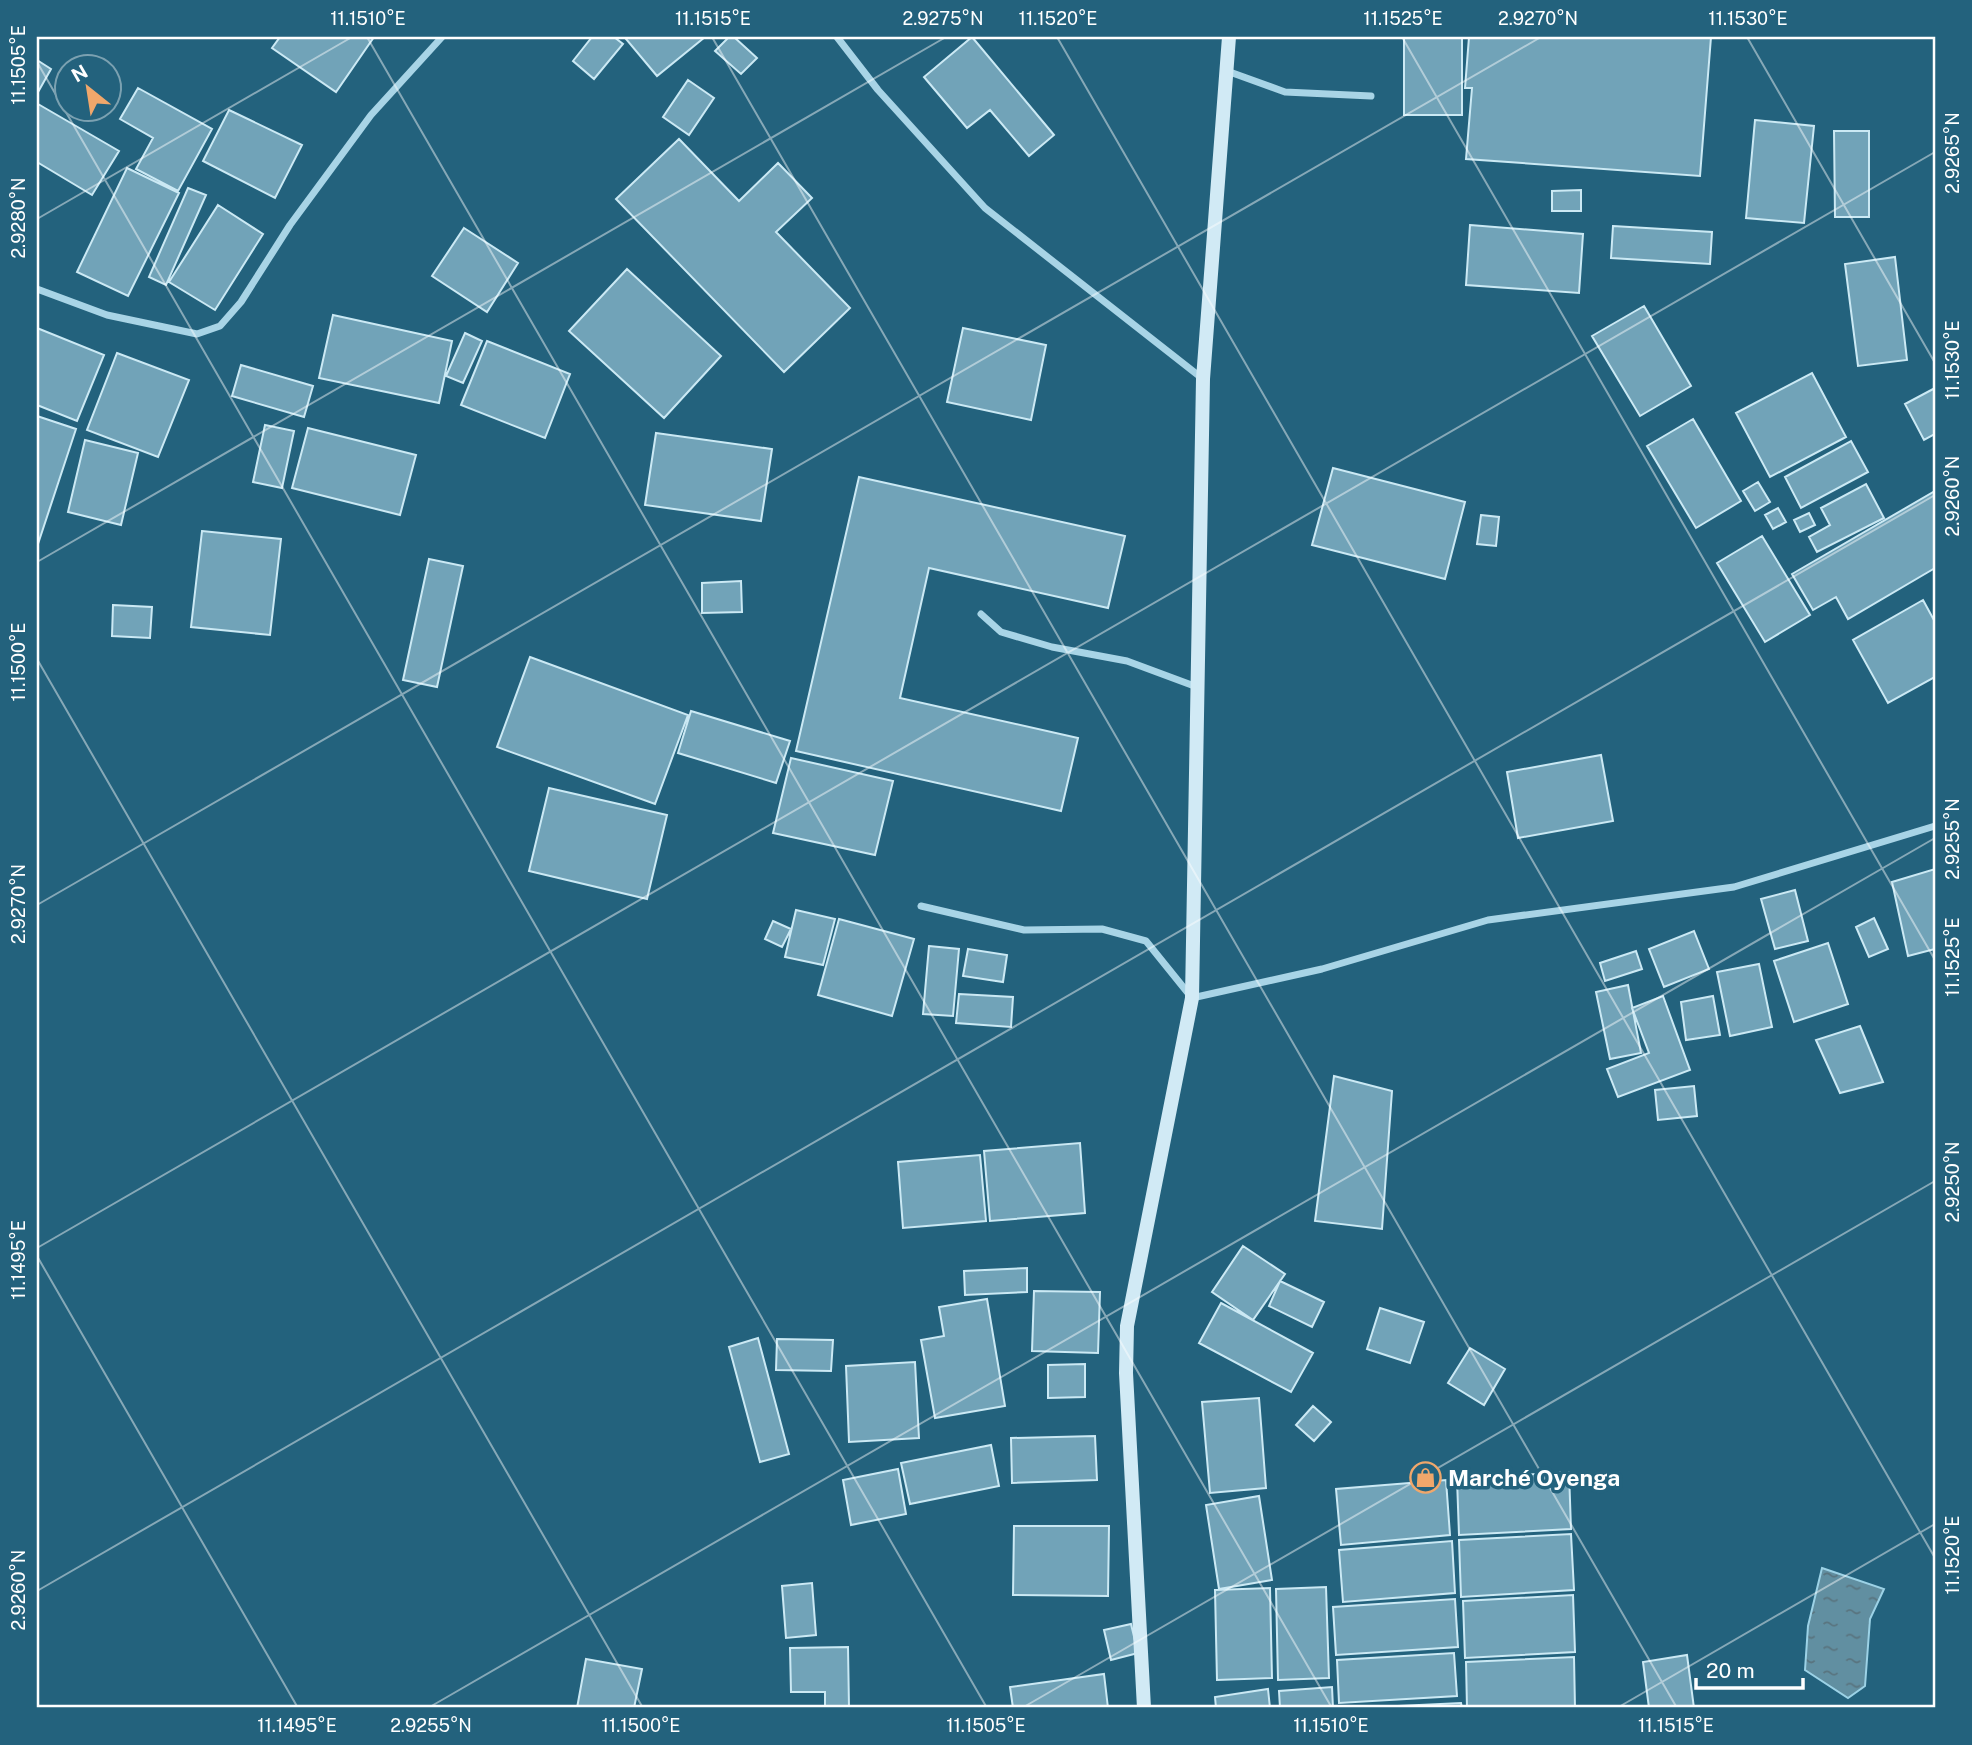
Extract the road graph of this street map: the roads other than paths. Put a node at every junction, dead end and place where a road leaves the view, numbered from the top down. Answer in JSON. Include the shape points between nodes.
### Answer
{"nodes":[{"id":1,"x":442,"y":37,"type":"edge"},
{"id":2,"x":837,"y":37,"type":"edge"},
{"id":3,"x":1229,"y":37,"type":"edge"},
{"id":4,"x":1226,"y":71,"type":"junction"},
{"id":5,"x":1371,"y":96,"type":"dead end"},
{"id":6,"x":37,"y":289,"type":"edge"},
{"id":7,"x":1203,"y":379,"type":"junction"},
{"id":8,"x":981,"y":614,"type":"dead end"},
{"id":9,"x":1197,"y":687,"type":"junction"},
{"id":10,"x":1935,"y":826,"type":"edge"},
{"id":11,"x":921,"y":906,"type":"dead end"},
{"id":12,"x":1192,"y":999,"type":"junction"},
{"id":13,"x":1144,"y":1708,"type":"edge"}],
"edges":[{"from":1,"to":6,"type":"street","via":[[371,115],[220,326],[197,334],[107,315]]},
{"from":2,"to":7,"type":"street","via":[[878,90],[985,208]]},
{"from":3,"to":4,"type":"main road"},
{"from":4,"to":5,"type":"street","via":[[1285,92]]},
{"from":4,"to":7,"type":"main road"},
{"from":7,"to":9,"type":"main road"},
{"from":8,"to":9,"type":"street","via":[[1002,632],[1127,661]]},
{"from":9,"to":12,"type":"main road"},
{"from":10,"to":12,"type":"street","via":[[1734,887],[1488,920],[1322,969]]},
{"from":11,"to":12,"type":"street","via":[[1024,930],[1102,929],[1146,941]]},
{"from":12,"to":13,"type":"main road","via":[[1127,1326]]}]}
